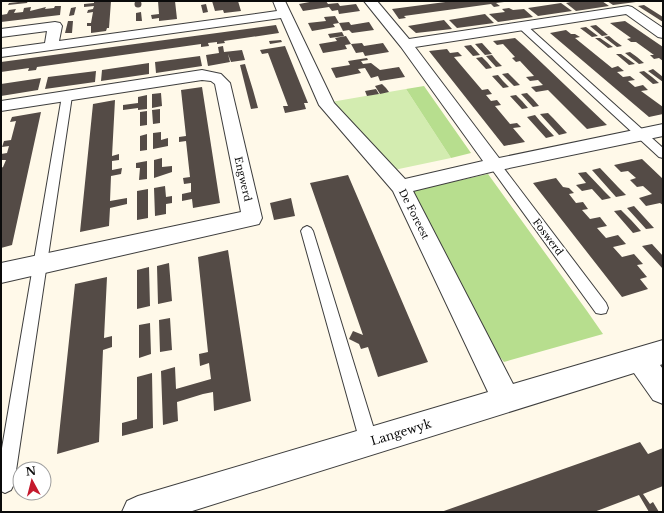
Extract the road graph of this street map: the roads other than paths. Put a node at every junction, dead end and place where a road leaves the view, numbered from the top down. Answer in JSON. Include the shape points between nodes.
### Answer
{"nodes":[{"id":1,"x":375,"y":2,"type":"edge"},
{"id":2,"x":282,"y":8,"type":"edge"},
{"id":3,"x":522,"y":26,"type":"junction"},
{"id":4,"x":1,"y":33,"type":"edge"},
{"id":5,"x":663,"y":34,"type":"edge"},
{"id":6,"x":406,"y":44,"type":"junction"},
{"id":7,"x":51,"y":46,"type":"junction"},
{"id":8,"x":1,"y":53,"type":"edge"},
{"id":9,"x":66,"y":96,"type":"junction"},
{"id":10,"x":1,"y":106,"type":"edge"},
{"id":11,"x":663,"y":130,"type":"edge"},
{"id":12,"x":642,"y":135,"type":"junction"},
{"id":13,"x":663,"y":154,"type":"edge"},
{"id":14,"x":494,"y":165,"type":"junction"},
{"id":15,"x":401,"y":187,"type":"junction"},
{"id":16,"x":307,"y":231,"type":"dead end"},
{"id":17,"x":40,"y":264,"type":"junction"},
{"id":18,"x":1,"y":273,"type":"edge"},
{"id":19,"x":601,"y":308,"type":"dead end"},
{"id":20,"x":651,"y":356,"type":"edge"},
{"id":21,"x":663,"y":390,"type":"edge"},
{"id":22,"x":506,"y":399,"type":"junction"},
{"id":23,"x":369,"y":442,"type":"junction"},
{"id":24,"x":5,"y":484,"type":"dead end"},
{"id":25,"x":138,"y":512,"type":"edge"}],
"edges":[{"from":1,"to":6,"type":"street","name":"Foswerd"},
{"from":2,"to":7,"type":"street"},
{"from":2,"to":15,"type":"street","name":"De Foreest","via":[[327,105]]},
{"from":3,"to":5,"type":"street","via":[[628,10]]},
{"from":3,"to":6,"type":"street"},
{"from":3,"to":12,"type":"lane"},
{"from":4,"to":7,"type":"street","via":[[55,26]]},
{"from":6,"to":14,"type":"street","name":"Foswerd"},
{"from":7,"to":8,"type":"street"},
{"from":9,"to":10,"type":"street","name":"Engwerd"},
{"from":9,"to":17,"type":"lane"},
{"from":9,"to":17,"type":"street","name":"Engwerd","via":[[202,75],[216,77],[222,83],[252,218]]},
{"from":11,"to":12,"type":"street"},
{"from":12,"to":13,"type":"lane"},
{"from":12,"to":14,"type":"street"},
{"from":14,"to":15,"type":"street"},
{"from":14,"to":19,"type":"lane","name":"Foswerd"},
{"from":15,"to":22,"type":"street","name":"De Foreest"},
{"from":16,"to":23,"type":"lane"},
{"from":17,"to":18,"type":"street","name":"Engwerd"},
{"from":17,"to":24,"type":"lane"},
{"from":20,"to":21,"type":"street"},
{"from":20,"to":22,"type":"street","name":"Langewyk"},
{"from":22,"to":23,"type":"street","name":"Langewyk"},
{"from":23,"to":25,"type":"street","name":"Langewyk"}]}
